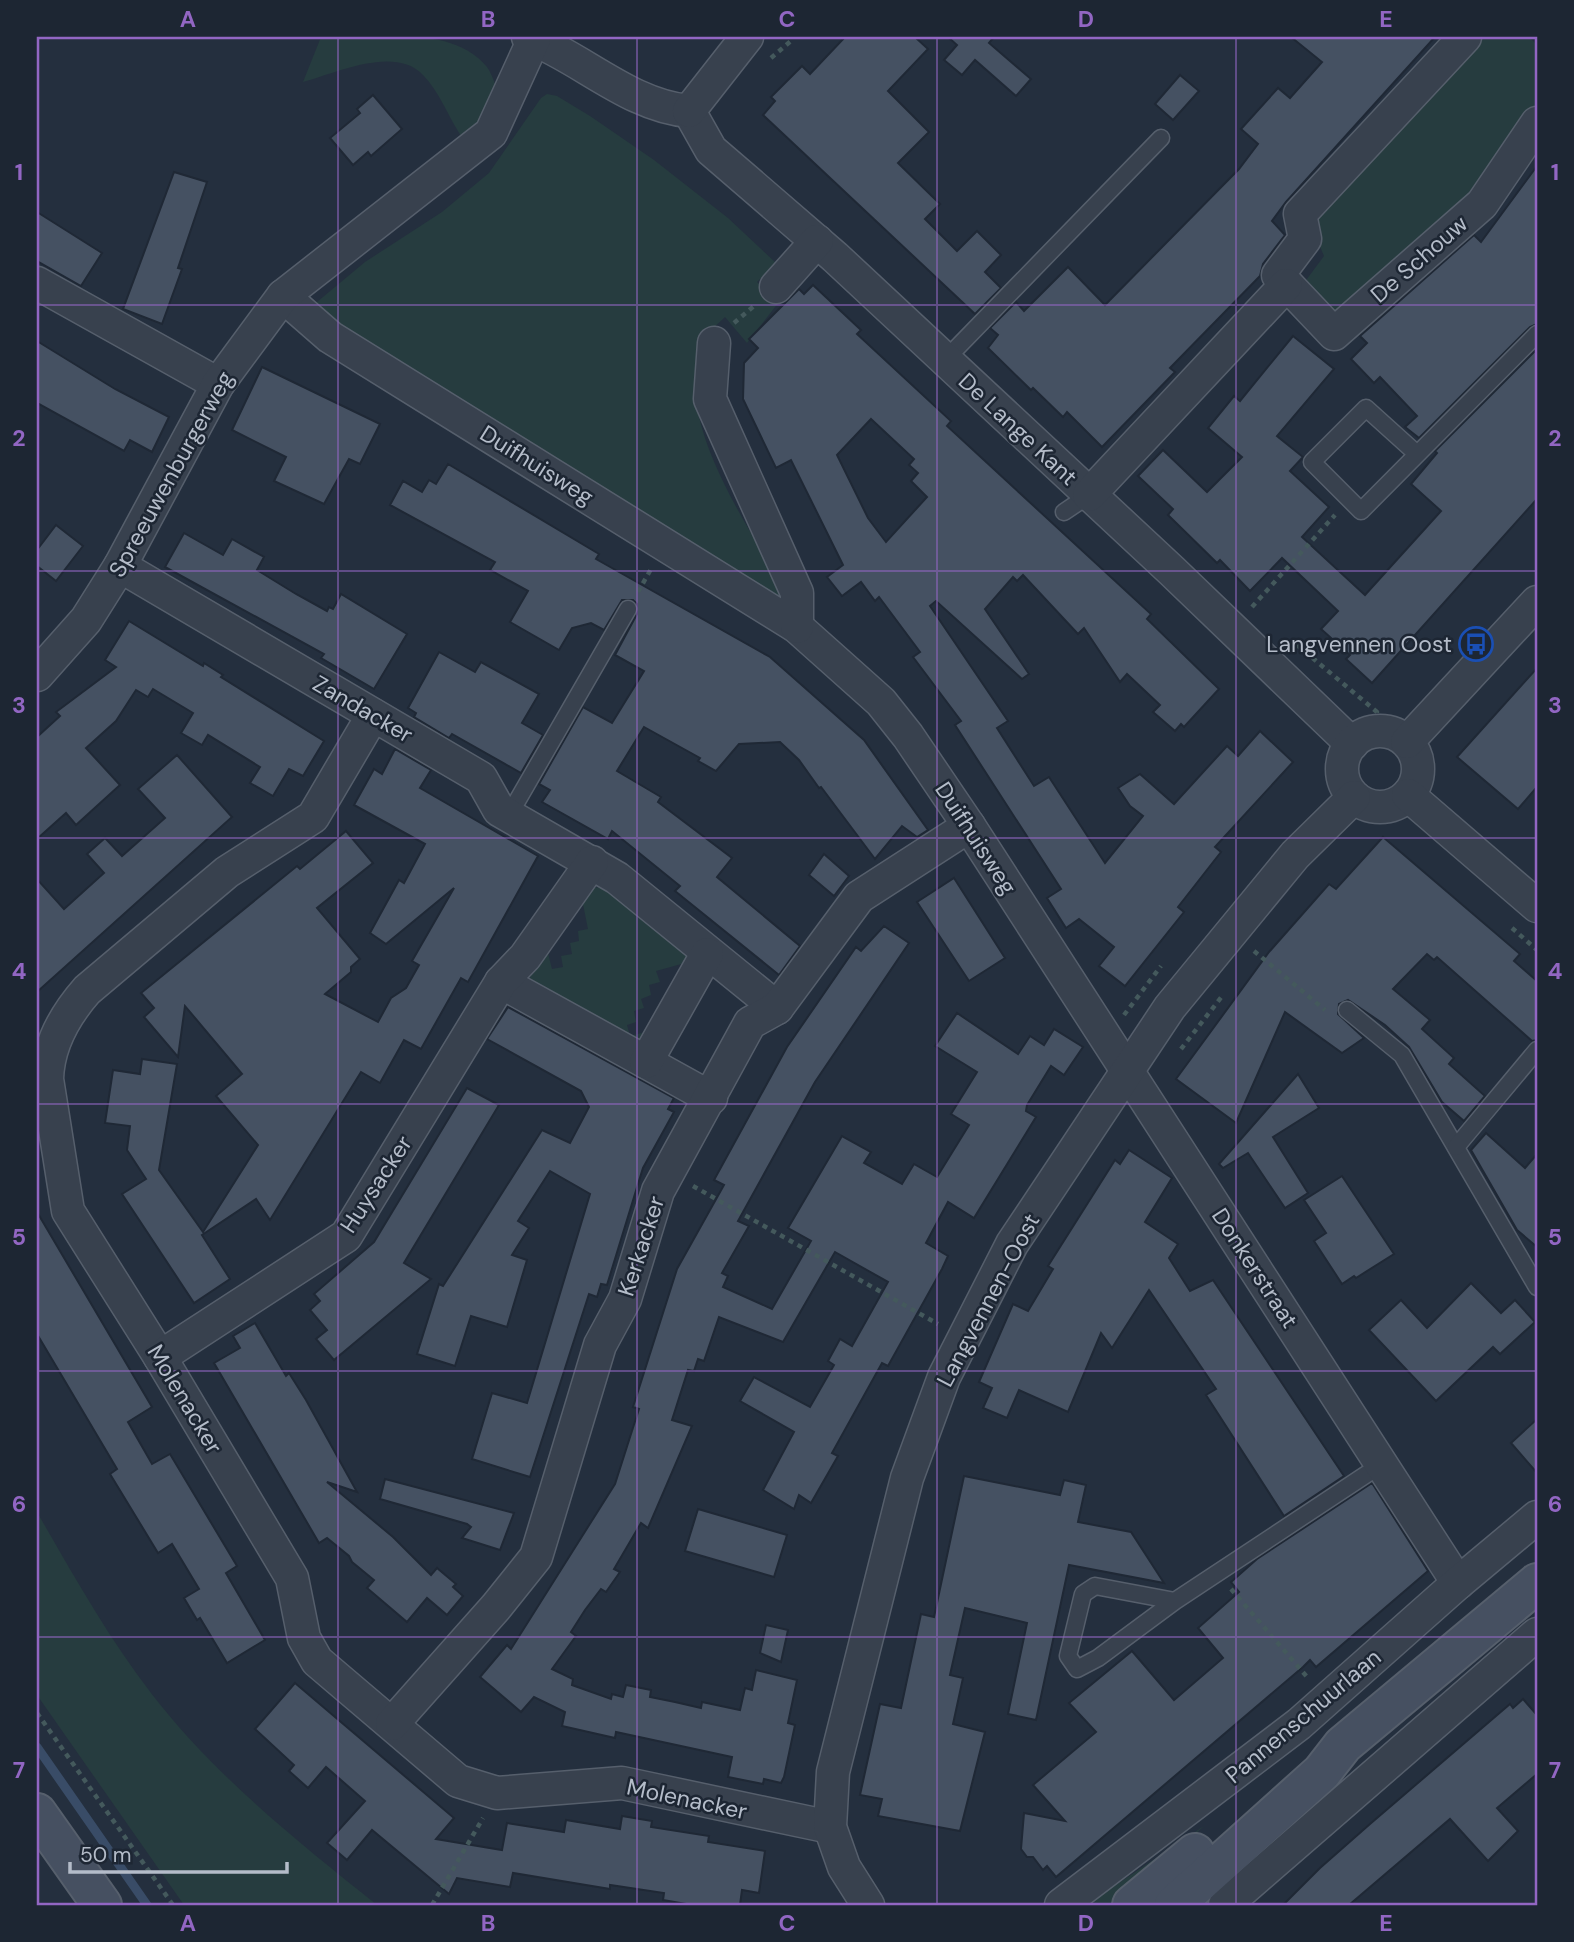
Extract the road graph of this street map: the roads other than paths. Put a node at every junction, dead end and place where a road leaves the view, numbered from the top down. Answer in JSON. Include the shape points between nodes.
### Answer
{"nodes":[{"id":1,"x":747,"y":37,"type":"edge"},
{"id":2,"x":1465,"y":37,"type":"edge"},
{"id":3,"x":531,"y":38,"type":"edge"},
{"id":4,"x":689,"y":111,"type":"junction"},
{"id":5,"x":1537,"y":122,"type":"edge"},
{"id":6,"x":1161,"y":138,"type":"dead end"},
{"id":7,"x":817,"y":241,"type":"junction"},
{"id":8,"x":37,"y":283,"type":"edge"},
{"id":9,"x":1286,"y":285,"type":"junction"},
{"id":10,"x":776,"y":287,"type":"road end"},
{"id":11,"x":283,"y":296,"type":"junction"},
{"id":12,"x":1537,"y":334,"type":"edge"},
{"id":13,"x":714,"y":342,"type":"road end"},
{"id":14,"x":944,"y":361,"type":"junction"},
{"id":15,"x":218,"y":384,"type":"junction"},
{"id":16,"x":1417,"y":454,"type":"junction"},
{"id":17,"x":1077,"y":503,"type":"junction"},
{"id":18,"x":120,"y":566,"type":"junction"},
{"id":19,"x":1537,"y":602,"type":"edge"},
{"id":20,"x":628,"y":609,"type":"road end"},
{"id":21,"x":797,"y":627,"type":"junction"},
{"id":22,"x":37,"y":675,"type":"edge"},
{"id":23,"x":373,"y":715,"type":"junction"},
{"id":24,"x":1407,"y":743,"type":"junction"},
{"id":25,"x":1352,"y":744,"type":"junction"},
{"id":26,"x":1408,"y":795,"type":"junction"},
{"id":27,"x":1354,"y":796,"type":"junction"},
{"id":28,"x":509,"y":815,"type":"junction"},
{"id":29,"x":969,"y":826,"type":"junction"},
{"id":30,"x":592,"y":862,"type":"junction"},
{"id":31,"x":1537,"y":906,"type":"edge"},
{"id":32,"x":707,"y":954,"type":"junction"},
{"id":33,"x":501,"y":982,"type":"junction"},
{"id":34,"x":777,"y":1008,"type":"junction"},
{"id":35,"x":1347,"y":1010,"type":"road end"},
{"id":36,"x":1537,"y":1050,"type":"edge"},
{"id":37,"x":646,"y":1062,"type":"junction"},
{"id":38,"x":1128,"y":1072,"type":"junction"},
{"id":39,"x":710,"y":1098,"type":"junction"},
{"id":40,"x":1456,"y":1147,"type":"junction"},
{"id":41,"x":1537,"y":1287,"type":"edge"},
{"id":42,"x":160,"y":1357,"type":"junction"},
{"id":43,"x":1382,"y":1464,"type":"junction"},
{"id":44,"x":1537,"y":1517,"type":"edge"},
{"id":45,"x":1458,"y":1583,"type":"junction"},
{"id":46,"x":1537,"y":1583,"type":"edge"},
{"id":47,"x":1175,"y":1601,"type":"junction"},
{"id":48,"x":1532,"y":1649,"type":"edge"},
{"id":49,"x":392,"y":1724,"type":"junction"},
{"id":50,"x":1343,"y":1745,"type":"junction"},
{"id":51,"x":37,"y":1813,"type":"edge"},
{"id":52,"x":830,"y":1827,"type":"junction"},
{"id":53,"x":856,"y":1901,"type":"edge"},
{"id":54,"x":102,"y":1905,"type":"edge"},
{"id":55,"x":1061,"y":1905,"type":"edge"},
{"id":56,"x":1132,"y":1905,"type":"edge"},
{"id":57,"x":1174,"y":1905,"type":"edge"},
{"id":58,"x":1225,"y":1905,"type":"edge"}],
"edges":[{"from":1,"to":4,"type":"street"},
{"from":2,"to":9,"type":"street","via":[[1300,214],[1305,239],[1278,275]]},
{"from":3,"to":4,"type":"street","via":[[668,110]]},
{"from":3,"to":11,"type":"street","name":"Spreeuwenburgerweg","via":[[491,133]]},
{"from":4,"to":7,"type":"street","name":"De Lange Kant","via":[[711,150]]},
{"from":5,"to":9,"type":"street","name":"De Schouw","via":[[1482,204],[1334,334]]},
{"from":6,"to":14,"type":"lane"},
{"from":7,"to":10,"type":"street"},
{"from":7,"to":14,"type":"street","name":"De Lange Kant"},
{"from":8,"to":15,"type":"street"},
{"from":9,"to":17,"type":"street"},
{"from":11,"to":15,"type":"street","name":"Spreeuwenburgerweg"},
{"from":11,"to":21,"type":"street","name":"Duifhuisweg","via":[[330,337]]},
{"from":12,"to":16,"type":"lane"},
{"from":13,"to":21,"type":"street","via":[[710,399],[797,593]]},
{"from":14,"to":17,"type":"street","name":"De Lange Kant"},
{"from":15,"to":18,"type":"street","name":"Spreeuwenburgerweg"},
{"from":16,"to":16,"type":"lane","via":[[1361,511],[1312,462],[1366,408]]},
{"from":17,"to":25,"type":"street","name":"De Lange Kant","via":[[1229,624]]},
{"from":18,"to":22,"type":"street","name":"Spreeuwenburgerweg","via":[[86,620]]},
{"from":18,"to":23,"type":"street","name":"Zandacker"},
{"from":19,"to":24,"type":"street"},
{"from":20,"to":28,"type":"lane"},
{"from":21,"to":29,"type":"street","name":"Duifhuisweg","via":[[881,702]]},
{"from":23,"to":28,"type":"street","name":"Zandacker","via":[[481,778],[499,810]]},
{"from":23,"to":42,"type":"street","name":"Molenacker","via":[[313,817],[227,872],[87,990],[68,1011],[47,1066],[48,1099],[68,1212]]},
{"from":24,"to":25,"type":"street","via":[[1384,731],[1371,732]]},
{"from":24,"to":26,"type":"street","via":[[1418,769]]},
{"from":25,"to":27,"type":"street","via":[[1343,758],[1342,772]]},
{"from":26,"to":27,"type":"street","via":[[1398,803],[1375,807]]},
{"from":26,"to":31,"type":"street"},
{"from":27,"to":38,"type":"street","name":"Langvennen-Oost","via":[[1295,855],[1244,942],[1170,1007]]},
{"from":28,"to":30,"type":"street","name":"Zandacker"},
{"from":29,"to":34,"type":"street","name":"Kerkacker","via":[[859,897]]},
{"from":29,"to":38,"type":"street","name":"Duifhuisweg"},
{"from":30,"to":32,"type":"street","name":"Zandacker"},
{"from":30,"to":33,"type":"street","via":[[526,957]]},
{"from":32,"to":34,"type":"street","name":"Zandacker"},
{"from":32,"to":37,"type":"street"},
{"from":33,"to":37,"type":"street"},
{"from":33,"to":42,"type":"street","name":"Huysacker","via":[[346,1236]]},
{"from":34,"to":39,"type":"street","name":"Kerkacker","via":[[750,1023]]},
{"from":35,"to":40,"type":"lane","via":[[1402,1055]]},
{"from":36,"to":40,"type":"lane"},
{"from":37,"to":39,"type":"street"},
{"from":38,"to":43,"type":"street","name":"Donkerstraat"},
{"from":38,"to":52,"type":"street","name":"Langvennen-Oost","via":[[1012,1244],[944,1377],[907,1478],[833,1772]]},
{"from":39,"to":49,"type":"street","name":"Kerkacker","via":[[658,1191],[625,1299],[600,1345],[536,1557]]},
{"from":40,"to":41,"type":"lane"},
{"from":42,"to":49,"type":"street","name":"Molenacker","via":[[292,1578],[304,1638],[317,1661]]},
{"from":43,"to":45,"type":"street","name":"Donkerstraat"},
{"from":43,"to":47,"type":"lane"},
{"from":44,"to":45,"type":"street","name":"Pannenschuurlaan"},
{"from":45,"to":55,"type":"street","name":"Pannenschuurlaan","via":[[1299,1724]]},
{"from":46,"to":50,"type":"main road","name":"Pannenschuurlaan"},
{"from":47,"to":47,"type":"lane","via":[[1077,1669],[1068,1656],[1083,1594],[1095,1586]]},
{"from":48,"to":58,"type":"street"},
{"from":49,"to":52,"type":"street","name":"Molenacker","via":[[458,1781],[497,1793],[622,1783]]},
{"from":50,"to":56,"type":"main road","name":"Pannenschuurlaan","via":[[1312,1758]]},
{"from":50,"to":57,"type":"main road","name":"Pannenschuurlaan","via":[[1322,1772]]},
{"from":51,"to":54,"type":"main road"},
{"from":52,"to":53,"type":"street","name":"Langvennen-Oost"}]}
